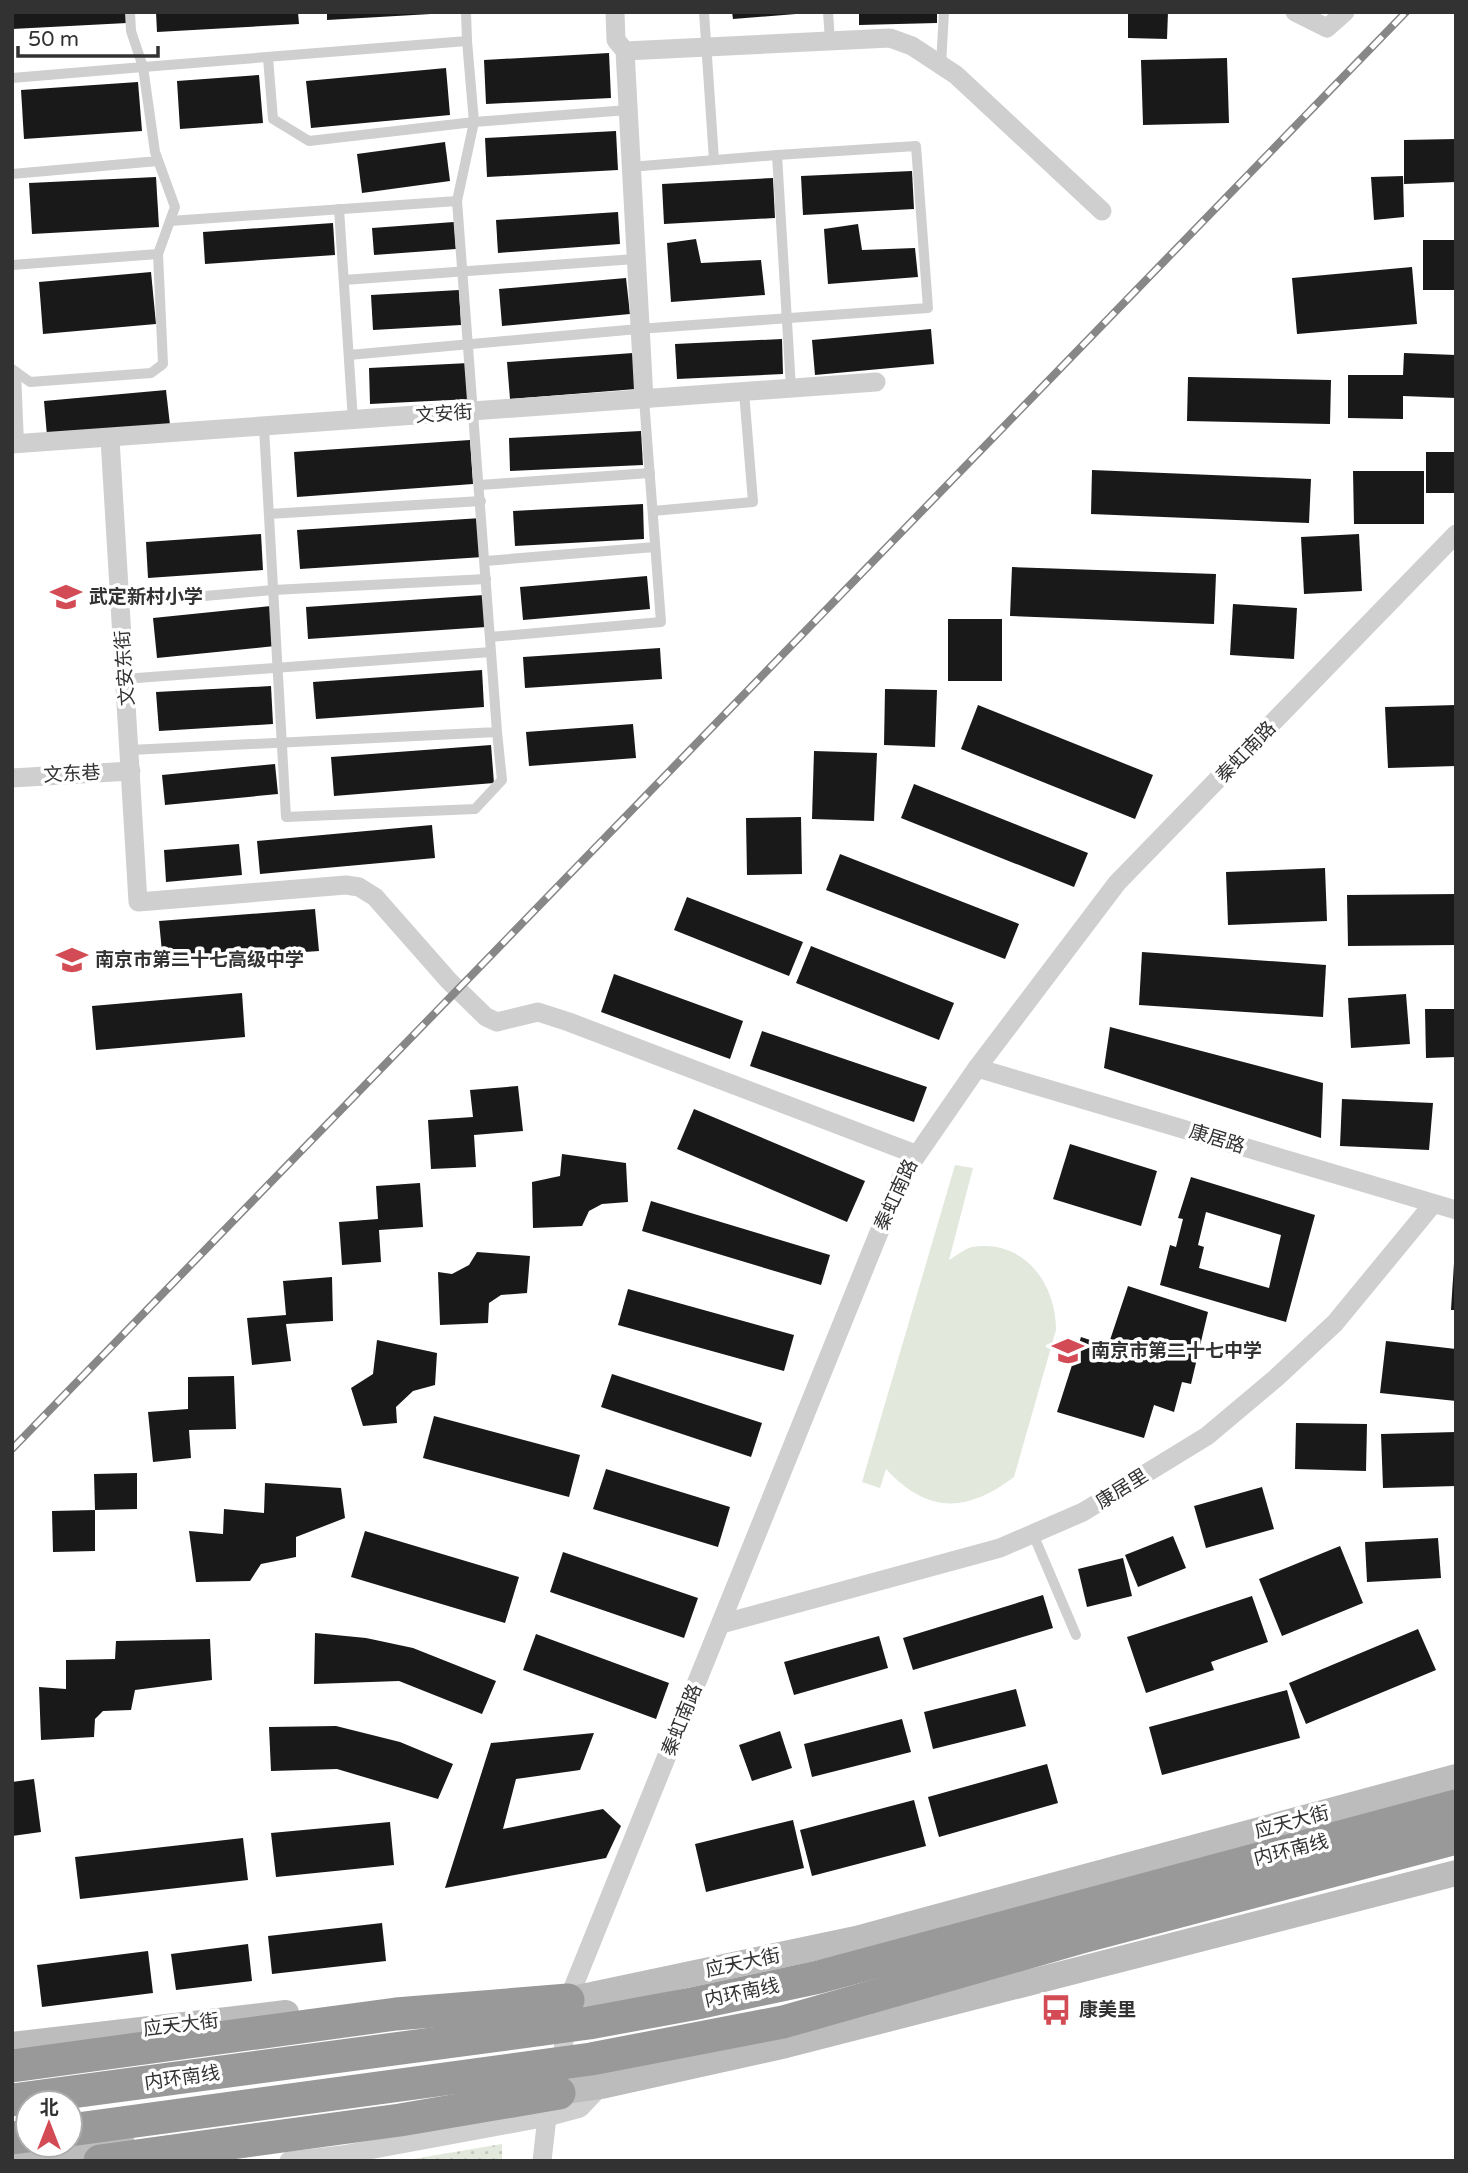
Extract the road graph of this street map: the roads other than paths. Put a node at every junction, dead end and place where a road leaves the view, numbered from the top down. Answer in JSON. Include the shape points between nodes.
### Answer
{"nodes":[{"id":1,"x":130,"y":12,"type":"edge"},
{"id":2,"x":466,"y":12,"type":"edge"},
{"id":3,"x":615,"y":12,"type":"edge"},
{"id":4,"x":704,"y":12,"type":"edge"},
{"id":5,"x":828,"y":12,"type":"edge"},
{"id":6,"x":944,"y":12,"type":"edge"},
{"id":7,"x":1295,"y":12,"type":"edge"},
{"id":8,"x":1345,"y":12,"type":"edge"},
{"id":9,"x":467,"y":41,"type":"junction"},
{"id":10,"x":830,"y":41,"type":"junction"},
{"id":11,"x":707,"y":47,"type":"junction"},
{"id":12,"x":625,"y":51,"type":"junction"},
{"id":13,"x":268,"y":58,"type":"junction"},
{"id":14,"x":941,"y":65,"type":"junction"},
{"id":15,"x":144,"y":67,"type":"junction"},
{"id":16,"x":12,"y":78,"type":"edge"},
{"id":17,"x":628,"y":110,"type":"junction"},
{"id":18,"x":474,"y":122,"type":"junction"},
{"id":19,"x":777,"y":155,"type":"junction"},
{"id":20,"x":713,"y":160,"type":"junction"},
{"id":21,"x":158,"y":161,"type":"junction"},
{"id":22,"x":631,"y":167,"type":"junction"},
{"id":23,"x":12,"y":174,"type":"edge"},
{"id":24,"x":457,"y":201,"type":"junction"},
{"id":25,"x":340,"y":209,"type":"junction"},
{"id":26,"x":1102,"y":211,"type":"dead end"},
{"id":27,"x":170,"y":220,"type":"junction"},
{"id":28,"x":158,"y":254,"type":"junction"},
{"id":29,"x":635,"y":259,"type":"junction"},
{"id":30,"x":12,"y":265,"type":"edge"},
{"id":31,"x":462,"y":271,"type":"junction"},
{"id":32,"x":344,"y":279,"type":"junction"},
{"id":33,"x":786,"y":318,"type":"junction"},
{"id":34,"x":638,"y":329,"type":"junction"},
{"id":35,"x":469,"y":345,"type":"junction"},
{"id":36,"x":349,"y":355,"type":"junction"},
{"id":37,"x":14,"y":370,"type":"edge"},
{"id":38,"x":876,"y":382,"type":"dead end"},
{"id":39,"x":791,"y":388,"type":"junction"},
{"id":40,"x":744,"y":392,"type":"junction"},
{"id":41,"x":645,"y":399,"type":"junction"},
{"id":42,"x":475,"y":412,"type":"junction"},
{"id":43,"x":353,"y":421,"type":"junction"},
{"id":44,"x":264,"y":428,"type":"junction"},
{"id":45,"x":110,"y":439,"type":"junction"},
{"id":46,"x":15,"y":444,"type":"edge"},
{"id":47,"x":650,"y":473,"type":"junction"},
{"id":48,"x":480,"y":485,"type":"junction"},
{"id":49,"x":481,"y":501,"type":"junction"},
{"id":50,"x":653,"y":511,"type":"junction"},
{"id":51,"x":269,"y":514,"type":"junction"},
{"id":52,"x":1456,"y":534,"type":"edge"},
{"id":53,"x":655,"y":547,"type":"junction"},
{"id":54,"x":485,"y":561,"type":"junction"},
{"id":55,"x":486,"y":579,"type":"junction"},
{"id":56,"x":273,"y":590,"type":"junction"},
{"id":57,"x":135,"y":602,"type":"dead end"},
{"id":58,"x":490,"y":637,"type":"junction"},
{"id":59,"x":491,"y":652,"type":"junction"},
{"id":60,"x":278,"y":668,"type":"junction"},
{"id":61,"x":137,"y":678,"type":"dead end"},
{"id":62,"x":497,"y":732,"type":"junction"},
{"id":63,"x":282,"y":743,"type":"junction"},
{"id":64,"x":130,"y":750,"type":"junction"},
{"id":65,"x":131,"y":771,"type":"junction"},
{"id":66,"x":12,"y":778,"type":"edge"},
{"id":67,"x":977,"y":1068,"type":"junction"},
{"id":68,"x":915,"y":1154,"type":"junction"},
{"id":69,"x":1433,"y":1204,"type":"junction"},
{"id":70,"x":1456,"y":1210,"type":"edge"},
{"id":71,"x":1032,"y":1534,"type":"junction"},
{"id":72,"x":721,"y":1624,"type":"junction"},
{"id":73,"x":1076,"y":1635,"type":"dead end"},
{"id":74,"x":1456,"y":1777,"type":"edge"},
{"id":75,"x":1456,"y":1806,"type":"edge"},
{"id":76,"x":1456,"y":1838,"type":"edge"},
{"id":77,"x":1456,"y":1873,"type":"edge"},
{"id":78,"x":568,"y":2000,"type":"junction"},
{"id":79,"x":12,"y":2045,"type":"edge"},
{"id":80,"x":12,"y":2066,"type":"edge"},
{"id":81,"x":12,"y":2100,"type":"edge"},
{"id":82,"x":550,"y":2114,"type":"junction"},
{"id":83,"x":84,"y":2128,"type":"edge"},
{"id":84,"x":12,"y":2158,"type":"edge"},
{"id":85,"x":100,"y":2161,"type":"edge"},
{"id":86,"x":289,"y":2161,"type":"edge"},
{"id":87,"x":542,"y":2161,"type":"edge"}],
"edges":[{"from":1,"to":15,"type":"lane"},
{"from":2,"to":9,"type":"lane"},
{"from":3,"to":12,"type":"street","via":[[617,40]]},
{"from":4,"to":11,"type":"lane"},
{"from":5,"to":10,"type":"lane"},
{"from":6,"to":14,"type":"lane"},
{"from":7,"to":8,"type":"street","via":[[1327,28]]},
{"from":9,"to":13,"type":"lane"},
{"from":9,"to":18,"type":"lane"},
{"from":10,"to":11,"type":"street"},
{"from":10,"to":14,"type":"street","via":[[890,38]]},
{"from":11,"to":12,"type":"street"},
{"from":11,"to":20,"type":"lane"},
{"from":12,"to":17,"type":"street"},
{"from":13,"to":15,"type":"lane"},
{"from":13,"to":18,"type":"lane","via":[[273,119],[309,141]]},
{"from":14,"to":26,"type":"street"},
{"from":15,"to":16,"type":"lane"},
{"from":15,"to":21,"type":"lane"},
{"from":17,"to":18,"type":"lane"},
{"from":17,"to":22,"type":"street"},
{"from":18,"to":24,"type":"lane"},
{"from":19,"to":20,"type":"lane"},
{"from":19,"to":33,"type":"lane"},
{"from":19,"to":33,"type":"lane","via":[[916,146],[928,308]]},
{"from":20,"to":22,"type":"lane"},
{"from":21,"to":23,"type":"lane"},
{"from":21,"to":27,"type":"lane","via":[[176,208]]},
{"from":22,"to":29,"type":"street"},
{"from":24,"to":25,"type":"lane"},
{"from":24,"to":31,"type":"lane"},
{"from":25,"to":27,"type":"lane"},
{"from":25,"to":32,"type":"lane"},
{"from":27,"to":28,"type":"lane"},
{"from":28,"to":30,"type":"lane"},
{"from":28,"to":37,"type":"lane","via":[[163,364],[151,373],[30,382]]},
{"from":29,"to":31,"type":"lane"},
{"from":29,"to":34,"type":"street"},
{"from":31,"to":32,"type":"lane"},
{"from":31,"to":35,"type":"lane"},
{"from":32,"to":36,"type":"lane"},
{"from":33,"to":34,"type":"lane"},
{"from":33,"to":39,"type":"lane"},
{"from":34,"to":35,"type":"lane"},
{"from":34,"to":41,"type":"street"},
{"from":35,"to":36,"type":"lane"},
{"from":35,"to":42,"type":"lane"},
{"from":36,"to":43,"type":"lane"},
{"from":37,"to":46,"type":"lane"},
{"from":38,"to":39,"type":"street","name":"文安街"},
{"from":39,"to":40,"type":"street","name":"文安街"},
{"from":40,"to":41,"type":"street","name":"文安街"},
{"from":40,"to":50,"type":"lane","via":[[753,502]]},
{"from":41,"to":42,"type":"street","name":"文安街"},
{"from":41,"to":47,"type":"lane"},
{"from":42,"to":43,"type":"street","name":"文安街"},
{"from":42,"to":48,"type":"lane"},
{"from":43,"to":44,"type":"street","name":"文安街"},
{"from":44,"to":45,"type":"street","name":"文安街"},
{"from":44,"to":51,"type":"lane"},
{"from":45,"to":46,"type":"street","name":"文安街"},
{"from":45,"to":64,"type":"street","name":"文安东街"},
{"from":47,"to":48,"type":"lane"},
{"from":47,"to":50,"type":"lane"},
{"from":48,"to":49,"type":"lane"},
{"from":49,"to":51,"type":"lane"},
{"from":49,"to":54,"type":"lane"},
{"from":50,"to":53,"type":"lane"},
{"from":51,"to":56,"type":"lane"},
{"from":52,"to":67,"type":"street","name":"秦虹南路","via":[[1117,883]]},
{"from":53,"to":54,"type":"lane"},
{"from":53,"to":58,"type":"lane","via":[[661,622]]},
{"from":54,"to":55,"type":"lane"},
{"from":55,"to":56,"type":"lane"},
{"from":55,"to":58,"type":"lane"},
{"from":56,"to":57,"type":"lane"},
{"from":56,"to":60,"type":"lane"},
{"from":58,"to":59,"type":"lane"},
{"from":59,"to":60,"type":"lane"},
{"from":59,"to":62,"type":"lane"},
{"from":60,"to":61,"type":"lane"},
{"from":60,"to":63,"type":"lane"},
{"from":62,"to":63,"type":"lane"},
{"from":62,"to":63,"type":"lane","via":[[502,780],[475,808],[448,810],[286,817]]},
{"from":63,"to":64,"type":"lane"},
{"from":64,"to":65,"type":"street","name":"文安东街"},
{"from":65,"to":66,"type":"street","name":"文东巷"},
{"from":65,"to":68,"type":"street","name":"文安东街","via":[[138,902],[359,887],[375,897],[485,1017],[497,1022],[538,1012]]},
{"from":67,"to":68,"type":"street","name":"秦虹南路"},
{"from":67,"to":69,"type":"street","name":"康居路"},
{"from":68,"to":72,"type":"street","name":"秦虹南路","via":[[901,1178]]},
{"from":69,"to":70,"type":"street","name":"康居路"},
{"from":69,"to":71,"type":"street","name":"康居里","via":[[1335,1323],[1207,1436],[1083,1513]]},
{"from":71,"to":72,"type":"street","name":"康居里","via":[[1000,1548]]},
{"from":71,"to":73,"type":"lane"},
{"from":72,"to":78,"type":"street","name":"秦虹南路"},
{"from":74,"to":78,"type":"main road","name":"应天大街","via":[[856,1939]]},
{"from":75,"to":81,"type":"highway","name":"内环南线","via":[[819,1977],[692,2004],[589,2024]]},
{"from":76,"to":83,"type":"highway","name":"内环南线","via":[[783,2022],[590,2059]]},
{"from":77,"to":82,"type":"main road","via":[[786,2045],[601,2086]]},
{"from":78,"to":79,"type":"main road","name":"应天大街","via":[[396,2000]]},
{"from":78,"to":80,"type":"highway","via":[[396,2014]]},
{"from":78,"to":82,"type":"street","name":"秦虹南路"},
{"from":82,"to":84,"type":"main road","via":[[397,2107]]},
{"from":82,"to":85,"type":"highway","via":[[400,2120]]},
{"from":82,"to":86,"type":"street"},
{"from":82,"to":87,"type":"street"}]}
